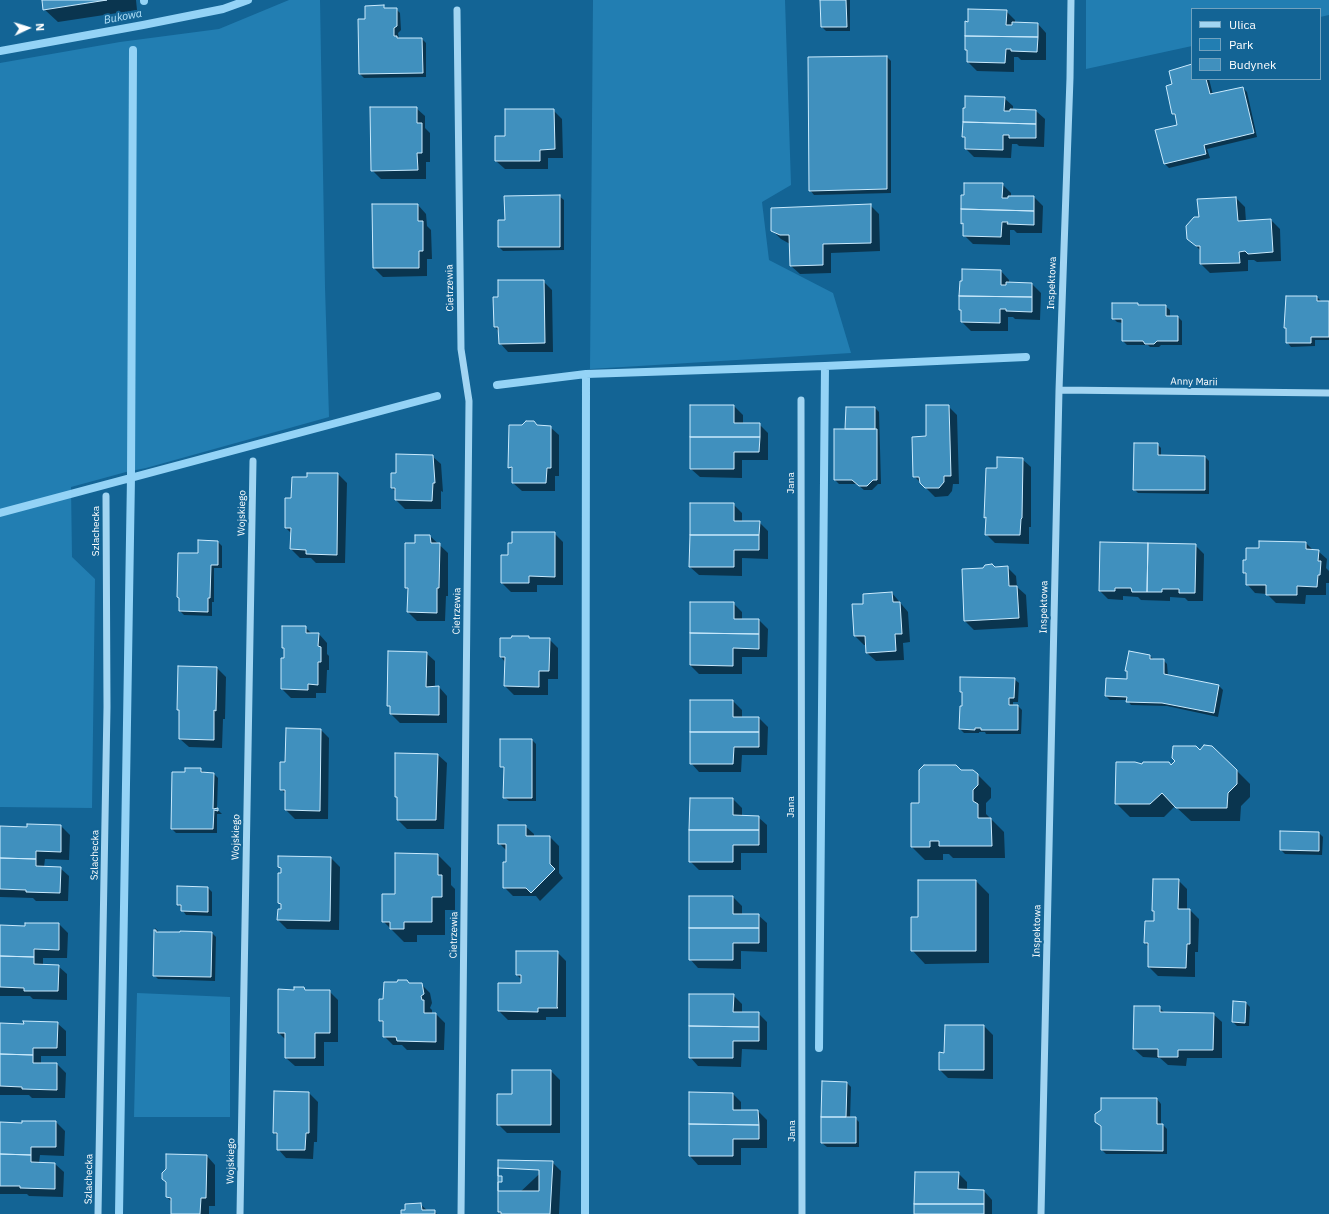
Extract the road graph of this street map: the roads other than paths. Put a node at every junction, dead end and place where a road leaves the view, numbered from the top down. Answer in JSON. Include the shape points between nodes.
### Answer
{"nodes":[{"id":1,"x":1071,"y":0,"type":"edge"},
{"id":2,"x":456,"y":10,"type":"dead end"},
{"id":3,"x":1059,"y":390,"type":"junction"},
{"id":4,"x":1329,"y":393,"type":"edge"},
{"id":5,"x":801,"y":400,"type":"dead end"},
{"id":6,"x":253,"y":461,"type":"dead end"},
{"id":7,"x":106,"y":496,"type":"dead end"},
{"id":8,"x":98,"y":1214,"type":"edge"},
{"id":9,"x":240,"y":1214,"type":"edge"},
{"id":10,"x":462,"y":1214,"type":"edge"},
{"id":11,"x":802,"y":1214,"type":"edge"},
{"id":12,"x":1041,"y":1214,"type":"edge"}],
"edges":[{"from":1,"to":3,"type":"street","name":"Inspektowa"},
{"from":2,"to":10,"type":"street","name":"Cietrzewia","via":[[461,349],[469,400]]},
{"from":3,"to":4,"type":"street","name":"Anny Marii"},
{"from":3,"to":12,"type":"street","name":"Inspektowa"},
{"from":5,"to":11,"type":"street","name":"Jana"},
{"from":6,"to":9,"type":"street","name":"Wojskiego"},
{"from":7,"to":8,"type":"street","name":"Szlachecka","via":[[107,707]]}]}
